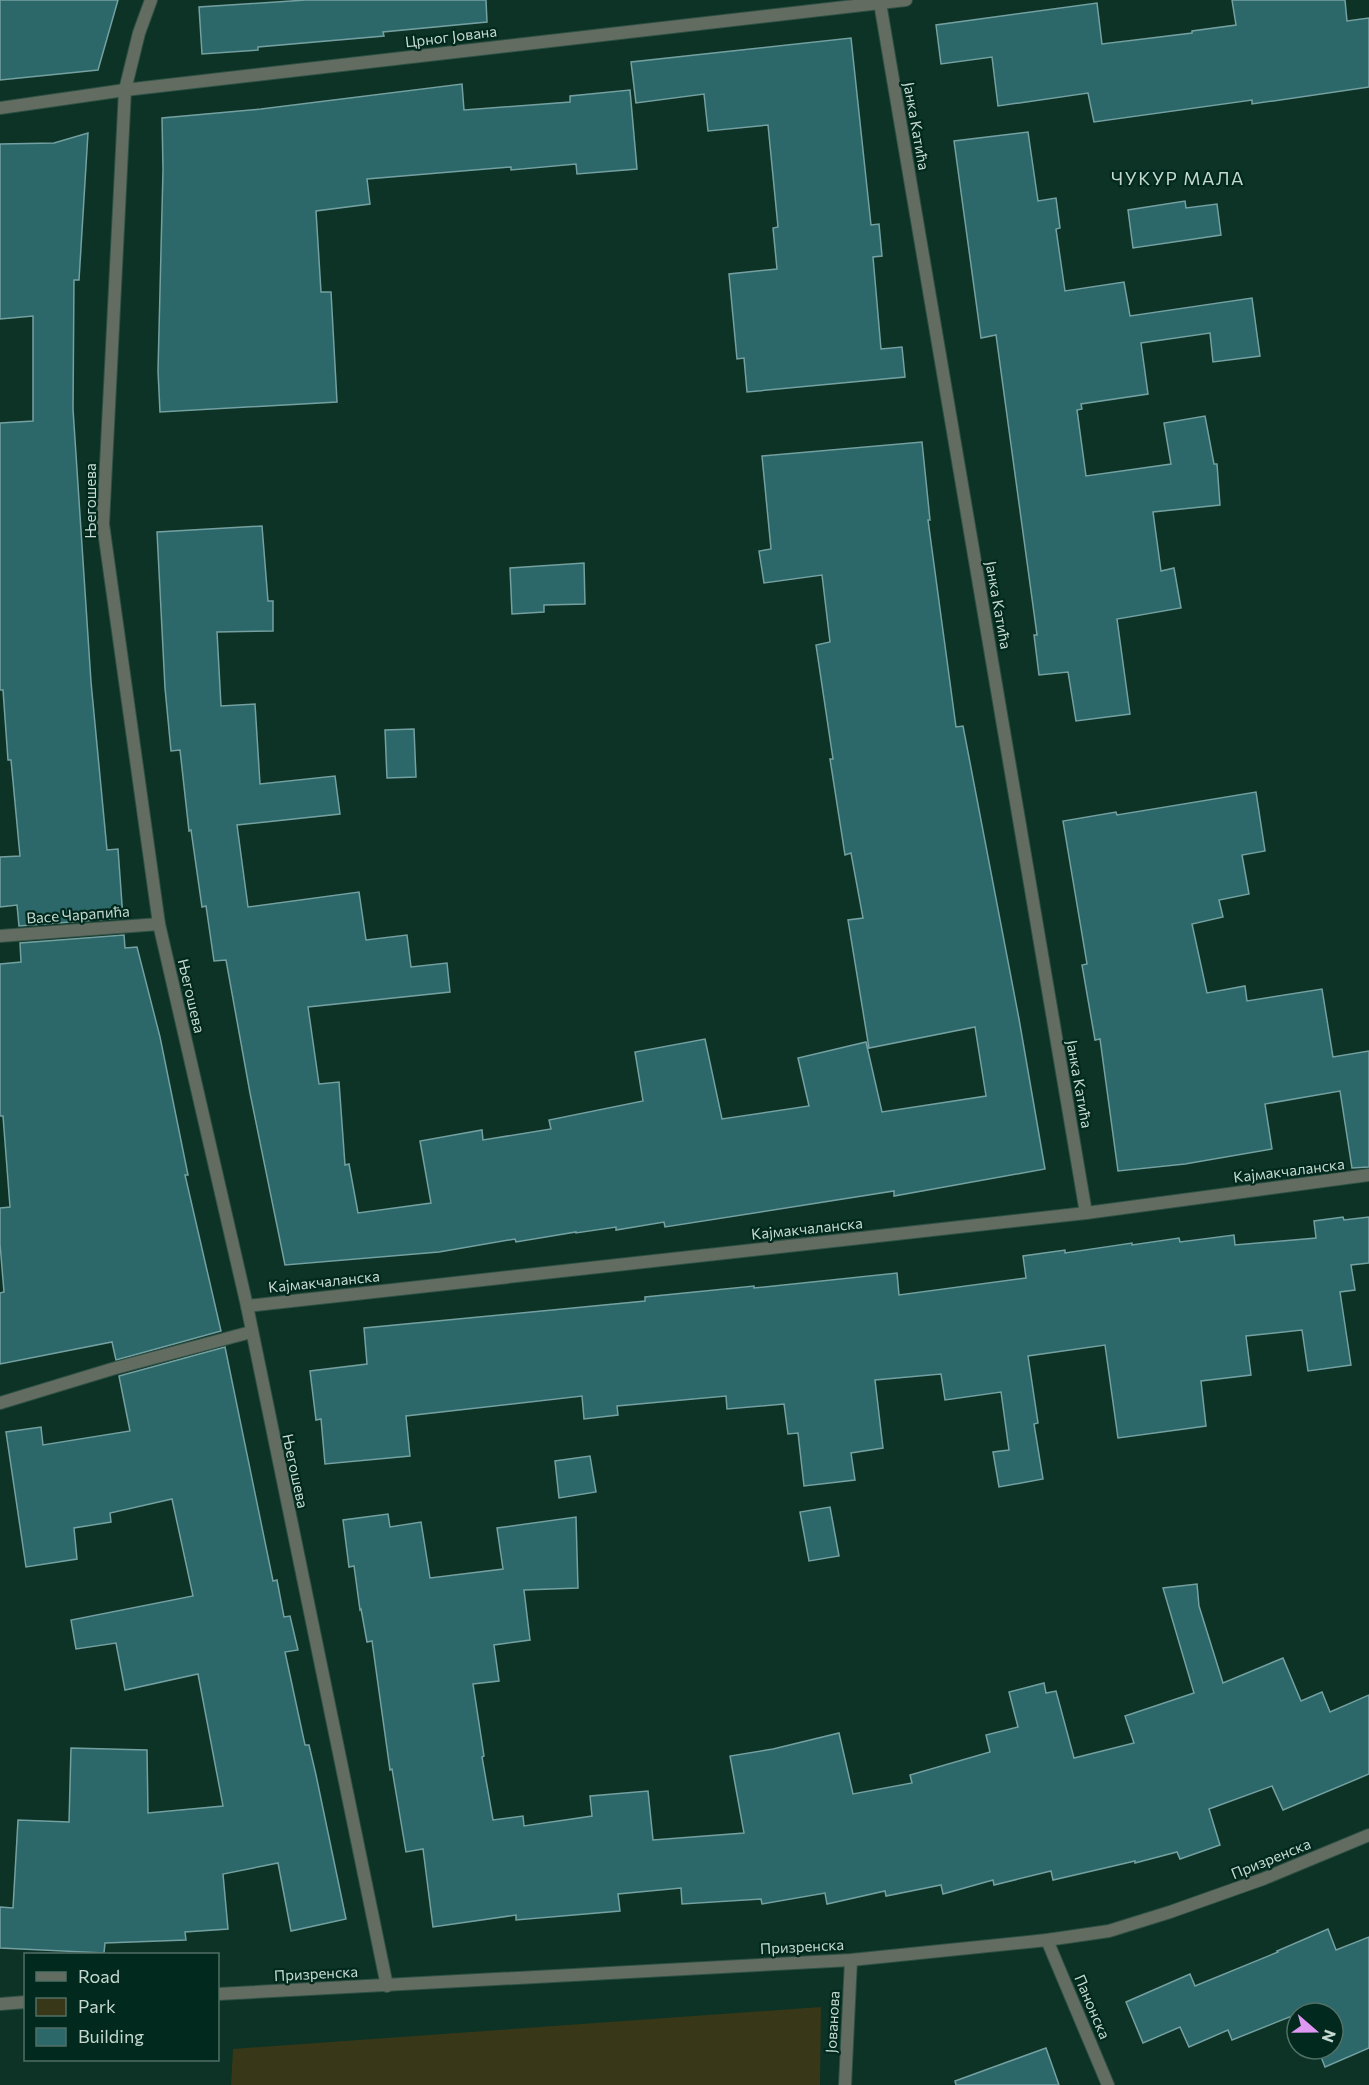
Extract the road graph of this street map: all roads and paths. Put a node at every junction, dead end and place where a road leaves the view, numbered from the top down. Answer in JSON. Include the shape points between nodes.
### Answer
{"nodes":[{"id":1,"x":151,"y":0,"type":"edge"},
{"id":2,"x":906,"y":0,"type":"edge"},
{"id":3,"x":880,"y":3,"type":"junction"},
{"id":4,"x":125,"y":90,"type":"junction"},
{"id":5,"x":0,"y":108,"type":"edge"},
{"id":6,"x":159,"y":924,"type":"junction"},
{"id":7,"x":0,"y":936,"type":"edge"},
{"id":8,"x":1369,"y":1175,"type":"edge"},
{"id":9,"x":1086,"y":1213,"type":"junction"},
{"id":10,"x":247,"y":1306,"type":"junction"},
{"id":11,"x":251,"y":1332,"type":"junction"},
{"id":12,"x":0,"y":1403,"type":"edge"},
{"id":13,"x":1369,"y":1835,"type":"edge"},
{"id":14,"x":1047,"y":1940,"type":"junction"},
{"id":15,"x":851,"y":1959,"type":"junction"},
{"id":16,"x":387,"y":1986,"type":"junction"},
{"id":17,"x":219,"y":1994,"type":"edge"},
{"id":18,"x":24,"y":2002,"type":"edge"},
{"id":19,"x":0,"y":2004,"type":"edge"},
{"id":20,"x":845,"y":2085,"type":"edge"},
{"id":21,"x":1108,"y":2085,"type":"edge"}],
"edges":[{"from":1,"to":4,"type":"street","name":"Његошева"},
{"from":2,"to":3,"type":"street","name":"Црног Јована"},
{"from":3,"to":4,"type":"street","name":"Црног Јована"},
{"from":3,"to":9,"type":"street","name":"Јанка Катића"},
{"from":4,"to":5,"type":"street","name":"Црног Јована"},
{"from":4,"to":6,"type":"street","name":"Његошева","via":[[103,524]]},
{"from":6,"to":7,"type":"street","name":"Васе Чарапића"},
{"from":6,"to":10,"type":"street","name":"Његошева"},
{"from":8,"to":9,"type":"street","name":"Кајмакчаланска"},
{"from":9,"to":10,"type":"street","name":"Кајмакчаланска"},
{"from":10,"to":11,"type":"street","name":"Његошева"},
{"from":11,"to":12,"type":"street"},
{"from":11,"to":16,"type":"street","name":"Његошева"},
{"from":13,"to":14,"type":"street","name":"Призренска","via":[[1170,1912],[1109,1931]]},
{"from":14,"to":15,"type":"street","name":"Призренска"},
{"from":14,"to":21,"type":"street","name":"Панонска"},
{"from":15,"to":16,"type":"street","name":"Призренска"},
{"from":15,"to":20,"type":"street","name":"Јованова"},
{"from":16,"to":17,"type":"street","name":"Призренска"},
{"from":18,"to":19,"type":"street"}]}
